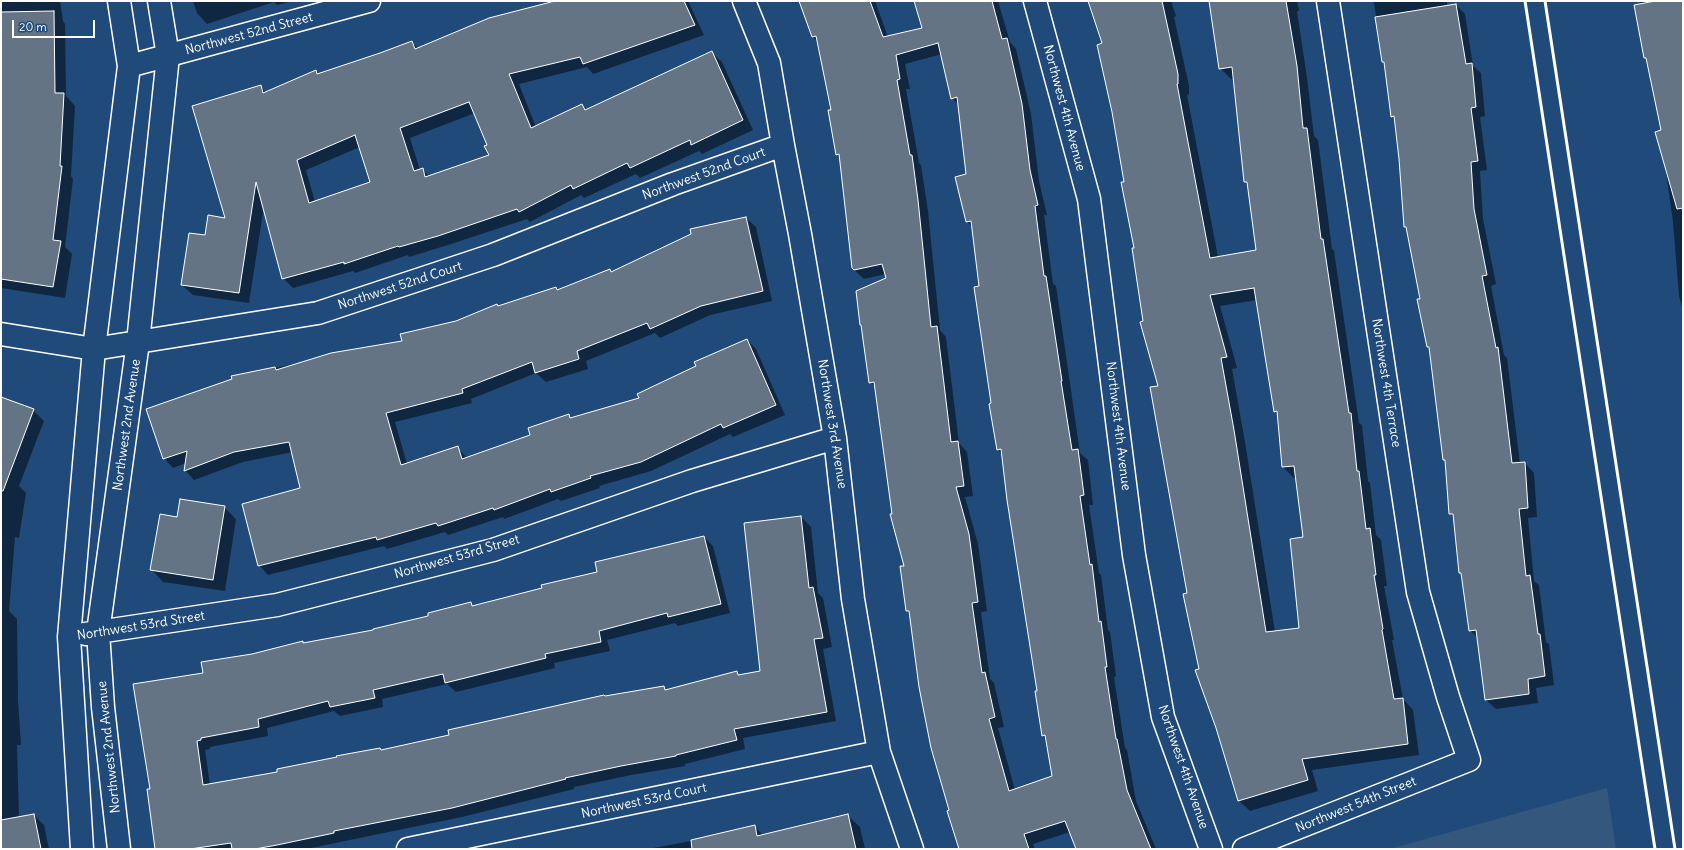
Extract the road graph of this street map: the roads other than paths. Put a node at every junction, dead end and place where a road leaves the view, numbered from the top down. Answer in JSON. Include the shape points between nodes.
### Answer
{"nodes":[{"id":1,"x":118,"y":1,"type":"edge"},
{"id":2,"x":159,"y":1,"type":"edge"},
{"id":3,"x":368,"y":1,"type":"edge"},
{"id":4,"x":744,"y":1,"type":"edge"},
{"id":5,"x":1035,"y":1,"type":"edge"},
{"id":6,"x":1328,"y":1,"type":"edge"},
{"id":7,"x":168,"y":56,"type":"junction"},
{"id":8,"x":129,"y":66,"type":"junction"},
{"id":9,"x":783,"y":145,"type":"junction"},
{"id":10,"x":1,"y":334,"type":"edge"},
{"id":11,"x":138,"y":342,"type":"junction"},
{"id":12,"x":94,"y":349,"type":"junction"},
{"id":13,"x":835,"y":438,"type":"junction"},
{"id":14,"x":98,"y":632,"type":"junction"},
{"id":15,"x":69,"y":637,"type":"junction"},
{"id":16,"x":879,"y":752,"type":"junction"},
{"id":17,"x":1469,"y":760,"type":"joint"},
{"id":18,"x":82,"y":849,"type":"edge"},
{"id":19,"x":120,"y":849,"type":"edge"},
{"id":20,"x":408,"y":849,"type":"edge"},
{"id":21,"x":912,"y":849,"type":"edge"},
{"id":22,"x":1211,"y":849,"type":"edge"},
{"id":23,"x":1244,"y":849,"type":"edge"}],
"edges":[{"from":1,"to":8,"type":"street"},
{"from":2,"to":7,"type":"street","name":"Northwest 2nd Avenue"},
{"from":3,"to":7,"type":"street","name":"Northwest 52nd Street"},
{"from":4,"to":9,"type":"street","name":"Northwest 3rd Avenue","via":[[769,63]]},
{"from":5,"to":22,"type":"street","name":"Northwest 4th Avenue","via":[[1089,199],[1134,555],[1163,717]]},
{"from":6,"to":17,"type":"street","name":"Northwest 4th Terrace","via":[[1418,592]]},
{"from":7,"to":8,"type":"street","name":"Northwest 52nd Street"},
{"from":7,"to":11,"type":"street","name":"Northwest 2nd Avenue"},
{"from":8,"to":12,"type":"street"},
{"from":9,"to":11,"type":"street","name":"Northwest 52nd Court","via":[[673,184],[493,255],[318,313]]},
{"from":9,"to":13,"type":"street","name":"Northwest 3rd Avenue"},
{"from":10,"to":12,"type":"street","name":"Northwest 52nd Court"},
{"from":11,"to":12,"type":"street","name":"Northwest 52nd Court"},
{"from":11,"to":14,"type":"street","name":"Northwest 2nd Avenue"},
{"from":12,"to":15,"type":"street"},
{"from":13,"to":14,"type":"street","name":"Northwest 53rd Street","via":[[692,481],[493,550],[277,605]]},
{"from":13,"to":16,"type":"street","name":"Northwest 3rd Avenue","via":[[853,600]]},
{"from":14,"to":15,"type":"street","name":"Northwest 53rd Street"},
{"from":14,"to":19,"type":"street","name":"Northwest 2nd Avenue","via":[[103,707]]},
{"from":15,"to":18,"type":"street"},
{"from":16,"to":20,"type":"street","name":"Northwest 53rd Court"},
{"from":16,"to":21,"type":"street","name":"Northwest 3rd Avenue"},
{"from":17,"to":23,"type":"street","name":"Northwest 54th Street"}]}
